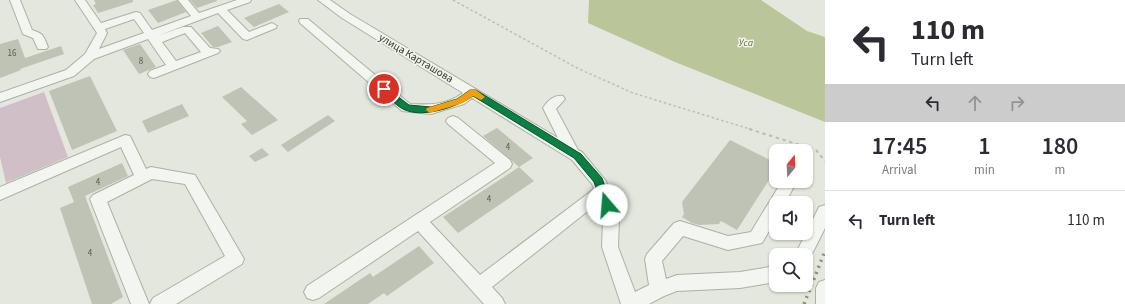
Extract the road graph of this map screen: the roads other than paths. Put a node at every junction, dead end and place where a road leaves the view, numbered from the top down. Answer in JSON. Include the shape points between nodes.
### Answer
{"nodes":[{"id":1,"x":14,"y":0,"type":"edge"},
{"id":2,"x":80,"y":0,"type":"edge"},
{"id":3,"x":183,"y":0,"type":"edge"},
{"id":4,"x":246,"y":0,"type":"edge"},
{"id":5,"x":323,"y":0,"type":"edge"},
{"id":6,"x":220,"y":9,"type":"junction"},
{"id":7,"x":198,"y":18,"type":"junction"},
{"id":8,"x":304,"y":21,"type":"dead end"},
{"id":9,"x":272,"y":26,"type":"dead end"},
{"id":10,"x":98,"y":28,"type":"junction"},
{"id":11,"x":152,"y":38,"type":"junction"},
{"id":12,"x":42,"y":46,"type":"dead end"},
{"id":13,"x":90,"y":56,"type":"junction"},
{"id":14,"x":173,"y":66,"type":"junction"},
{"id":15,"x":154,"y":74,"type":"dead end"},
{"id":16,"x":473,"y":92,"type":"junction"},
{"id":17,"x":0,"y":98,"type":"edge"},
{"id":18,"x":559,"y":99,"type":"dead end"},
{"id":19,"x":453,"y":121,"type":"dead end"},
{"id":20,"x":573,"y":153,"type":"junction"},
{"id":21,"x":143,"y":178,"type":"junction"},
{"id":22,"x":602,"y":191,"type":"junction"},
{"id":23,"x":0,"y":194,"type":"edge"},
{"id":24,"x":825,"y":212,"type":"edge"},
{"id":25,"x":769,"y":216,"type":"edge"},
{"id":26,"x":419,"y":221,"type":"junction"},
{"id":27,"x":807,"y":248,"type":"edge"},
{"id":28,"x":769,"y":275,"type":"edge"},
{"id":29,"x":479,"y":286,"type":"junction"},
{"id":30,"x":825,"y":288,"type":"edge"},
{"id":31,"x":659,"y":289,"type":"junction"},
{"id":32,"x":313,"y":292,"type":"dead end"},
{"id":33,"x":140,"y":304,"type":"edge"},
{"id":34,"x":159,"y":304,"type":"edge"},
{"id":35,"x":496,"y":304,"type":"edge"},
{"id":36,"x":630,"y":304,"type":"edge"},
{"id":37,"x":825,"y":304,"type":"edge"}],
"edges":[{"from":1,"to":12,"type":"street","via":[[27,32],[38,36]]},
{"from":2,"to":10,"type":"street"},
{"from":3,"to":7,"type":"street"},
{"from":4,"to":6,"type":"street"},
{"from":5,"to":16,"type":"street","name":"улица Карташова"},
{"from":6,"to":7,"type":"street"},
{"from":6,"to":9,"type":"street","via":[[247,37]]},
{"from":7,"to":11,"type":"street"},
{"from":8,"to":16,"type":"street","via":[[407,108],[431,110],[460,101]]},
{"from":10,"to":11,"type":"street","via":[[136,15]]},
{"from":10,"to":13,"type":"street","via":[[102,34]]},
{"from":11,"to":13,"type":"street"},
{"from":11,"to":14,"type":"street"},
{"from":11,"to":14,"type":"street","via":[[187,29],[211,52]]},
{"from":13,"to":17,"type":"street","via":[[70,73]]},
{"from":14,"to":15,"type":"street"},
{"from":16,"to":20,"type":"street","name":"улица Карташова"},
{"from":18,"to":20,"type":"street","via":[[549,108]]},
{"from":19,"to":26,"type":"street","via":[[505,164]]},
{"from":20,"to":22,"type":"street","name":"улица Карташова","via":[[599,181]]},
{"from":21,"to":23,"type":"street","via":[[125,140]]},
{"from":21,"to":33,"type":"street","via":[[98,199]]},
{"from":21,"to":34,"type":"street","via":[[151,173],[190,179],[236,259]]},
{"from":22,"to":29,"type":"street"},
{"from":22,"to":36,"type":"street","name":"улица Карташова","via":[[611,219],[610,247]]},
{"from":24,"to":27,"type":"street"},
{"from":25,"to":31,"type":"street","via":[[756,238],[728,243],[680,228],[653,259]]},
{"from":26,"to":29,"type":"street"},
{"from":26,"to":32,"type":"street"},
{"from":28,"to":31,"type":"street","via":[[740,280],[678,283]]},
{"from":29,"to":35,"type":"street"},
{"from":30,"to":37,"type":"street"},
{"from":31,"to":36,"type":"street"}]}
